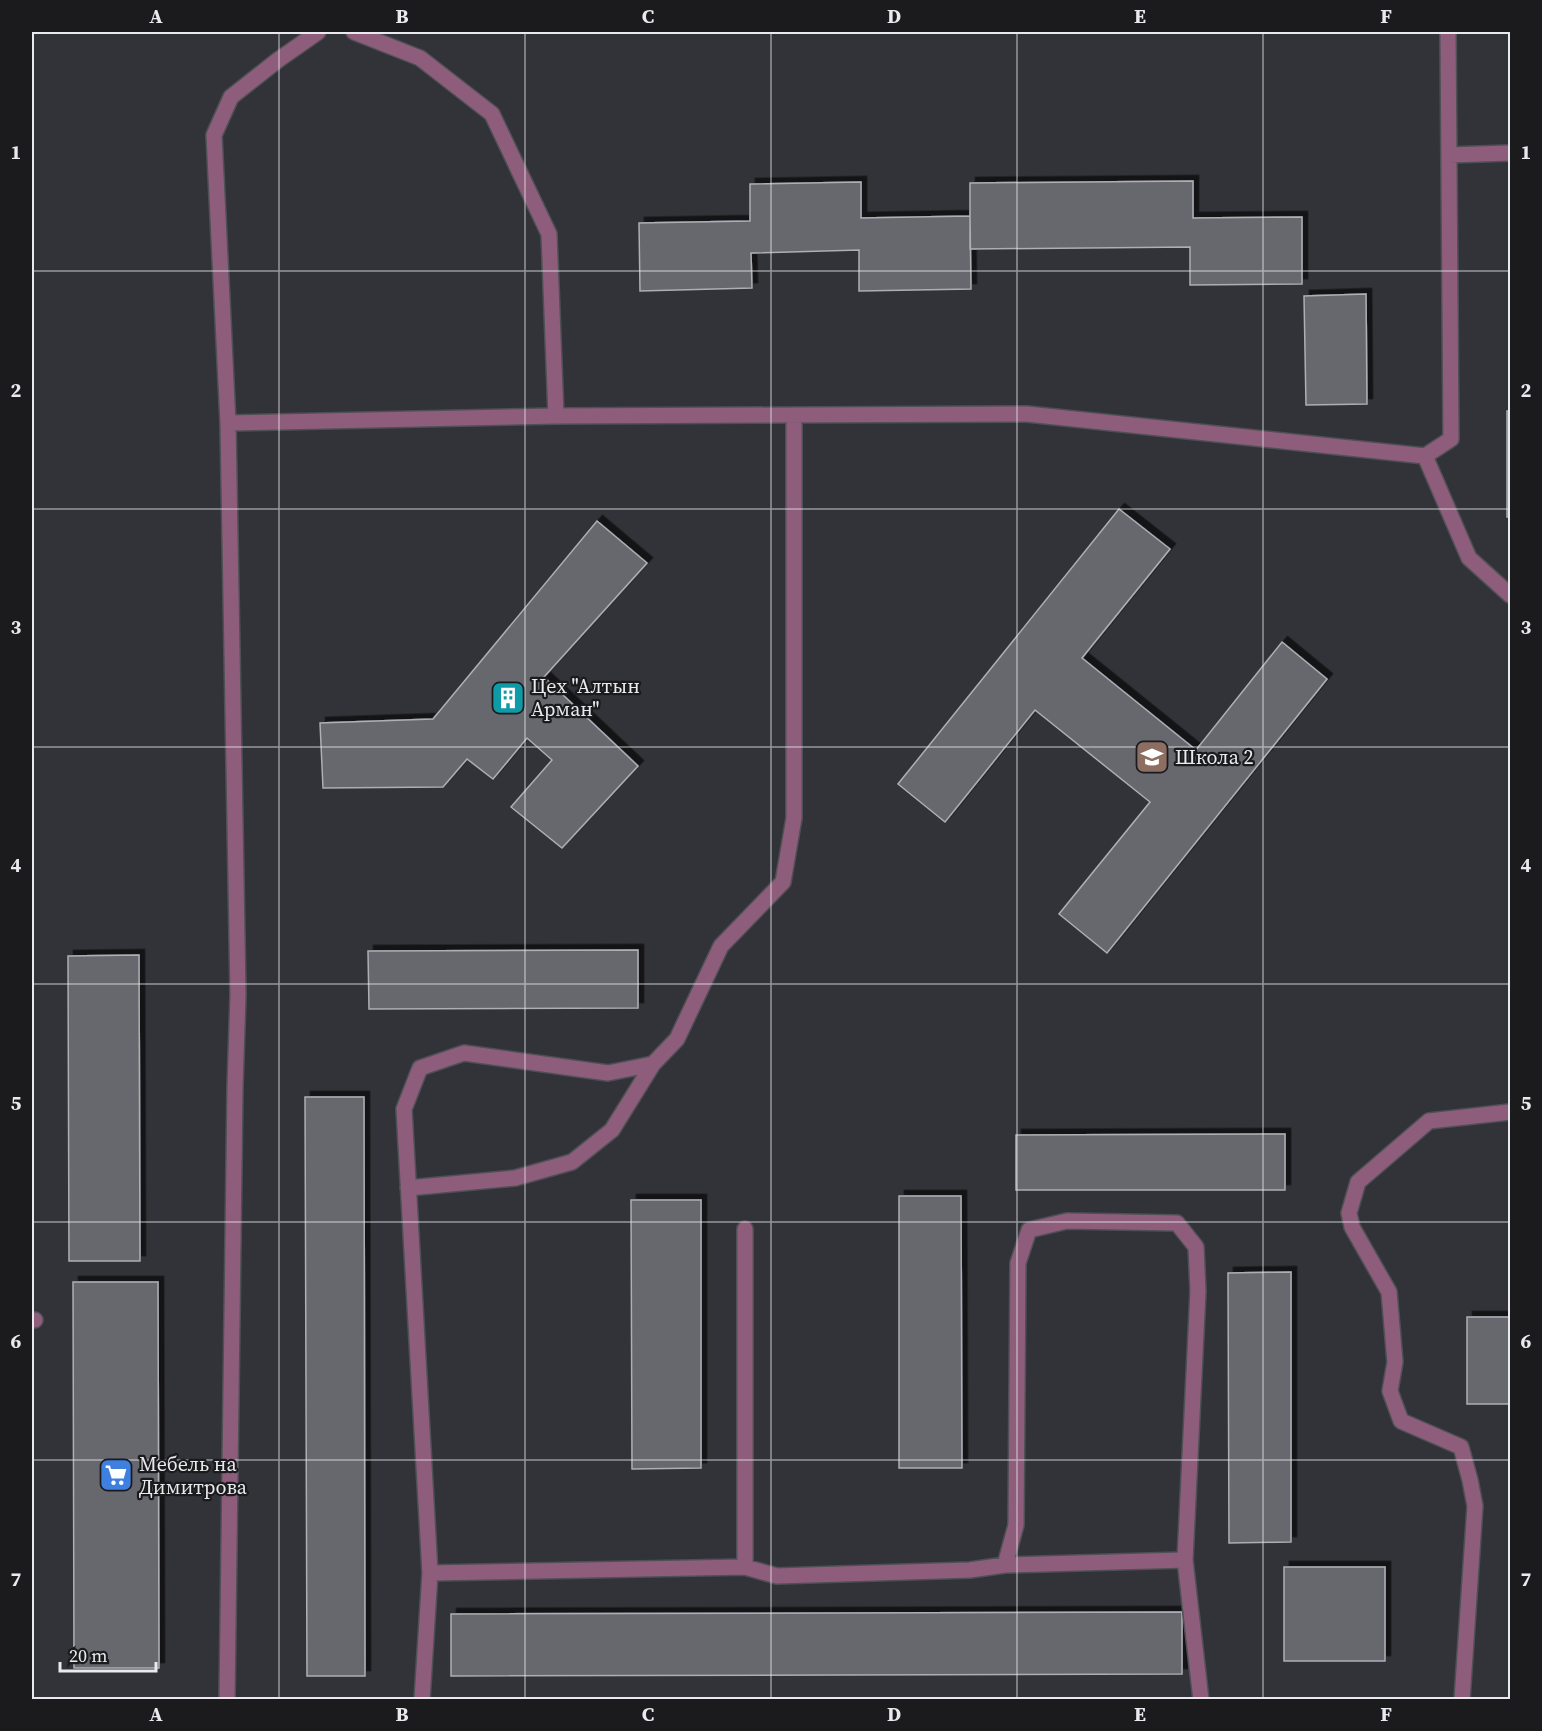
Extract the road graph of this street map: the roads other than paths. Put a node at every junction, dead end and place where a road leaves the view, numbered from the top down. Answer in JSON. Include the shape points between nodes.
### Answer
{"nodes":[{"id":1,"x":318,"y":32,"type":"edge"},
{"id":2,"x":354,"y":32,"type":"edge"},
{"id":3,"x":1448,"y":32,"type":"edge"},
{"id":4,"x":1510,"y":153,"type":"edge"},
{"id":5,"x":1449,"y":154,"type":"junction"},
{"id":6,"x":794,"y":415,"type":"junction"},
{"id":7,"x":555,"y":416,"type":"junction"},
{"id":8,"x":228,"y":423,"type":"junction"},
{"id":9,"x":1425,"y":456,"type":"junction"},
{"id":10,"x":1510,"y":595,"type":"edge"},
{"id":11,"x":653,"y":1064,"type":"junction"},
{"id":12,"x":1510,"y":1112,"type":"edge"},
{"id":13,"x":408,"y":1188,"type":"junction"},
{"id":14,"x":745,"y":1229,"type":"dead end"},
{"id":15,"x":1185,"y":1560,"type":"junction"},
{"id":16,"x":1005,"y":1564,"type":"junction"},
{"id":17,"x":745,"y":1567,"type":"junction"},
{"id":18,"x":430,"y":1573,"type":"junction"},
{"id":19,"x":227,"y":1700,"type":"edge"},
{"id":20,"x":422,"y":1700,"type":"edge"},
{"id":21,"x":1201,"y":1700,"type":"edge"},
{"id":22,"x":1462,"y":1700,"type":"edge"}],
"edges":[{"from":1,"to":8,"type":"street","via":[[231,97],[214,135]]},
{"from":2,"to":7,"type":"street","via":[[420,58],[492,114],[549,234]]},
{"from":3,"to":5,"type":"street"},
{"from":4,"to":5,"type":"street"},
{"from":5,"to":9,"type":"street","via":[[1451,439]]},
{"from":6,"to":7,"type":"street"},
{"from":6,"to":9,"type":"street","via":[[1027,414]]},
{"from":6,"to":11,"type":"street","via":[[794,818],[783,882],[721,946],[677,1039]]},
{"from":7,"to":8,"type":"street"},
{"from":8,"to":19,"type":"street","via":[[238,995]]},
{"from":9,"to":10,"type":"street","via":[[1469,558]]},
{"from":11,"to":13,"type":"street","via":[[612,1130],[572,1162],[515,1178]]},
{"from":11,"to":13,"type":"street","via":[[608,1073],[464,1053],[420,1068],[404,1109]]},
{"from":12,"to":22,"type":"street","via":[[1428,1121],[1358,1182],[1349,1213],[1352,1227],[1389,1292],[1395,1362],[1390,1391],[1401,1421],[1461,1447],[1470,1480],[1475,1506]]},
{"from":13,"to":18,"type":"street"},
{"from":14,"to":17,"type":"street"},
{"from":15,"to":16,"type":"street"},
{"from":15,"to":16,"type":"street","via":[[1198,1291],[1196,1247],[1177,1223],[1066,1221],[1029,1230],[1018,1263],[1016,1525]]},
{"from":15,"to":21,"type":"street"},
{"from":16,"to":17,"type":"street","via":[[970,1570],[777,1576]]},
{"from":17,"to":18,"type":"street"},
{"from":18,"to":20,"type":"street"}]}
